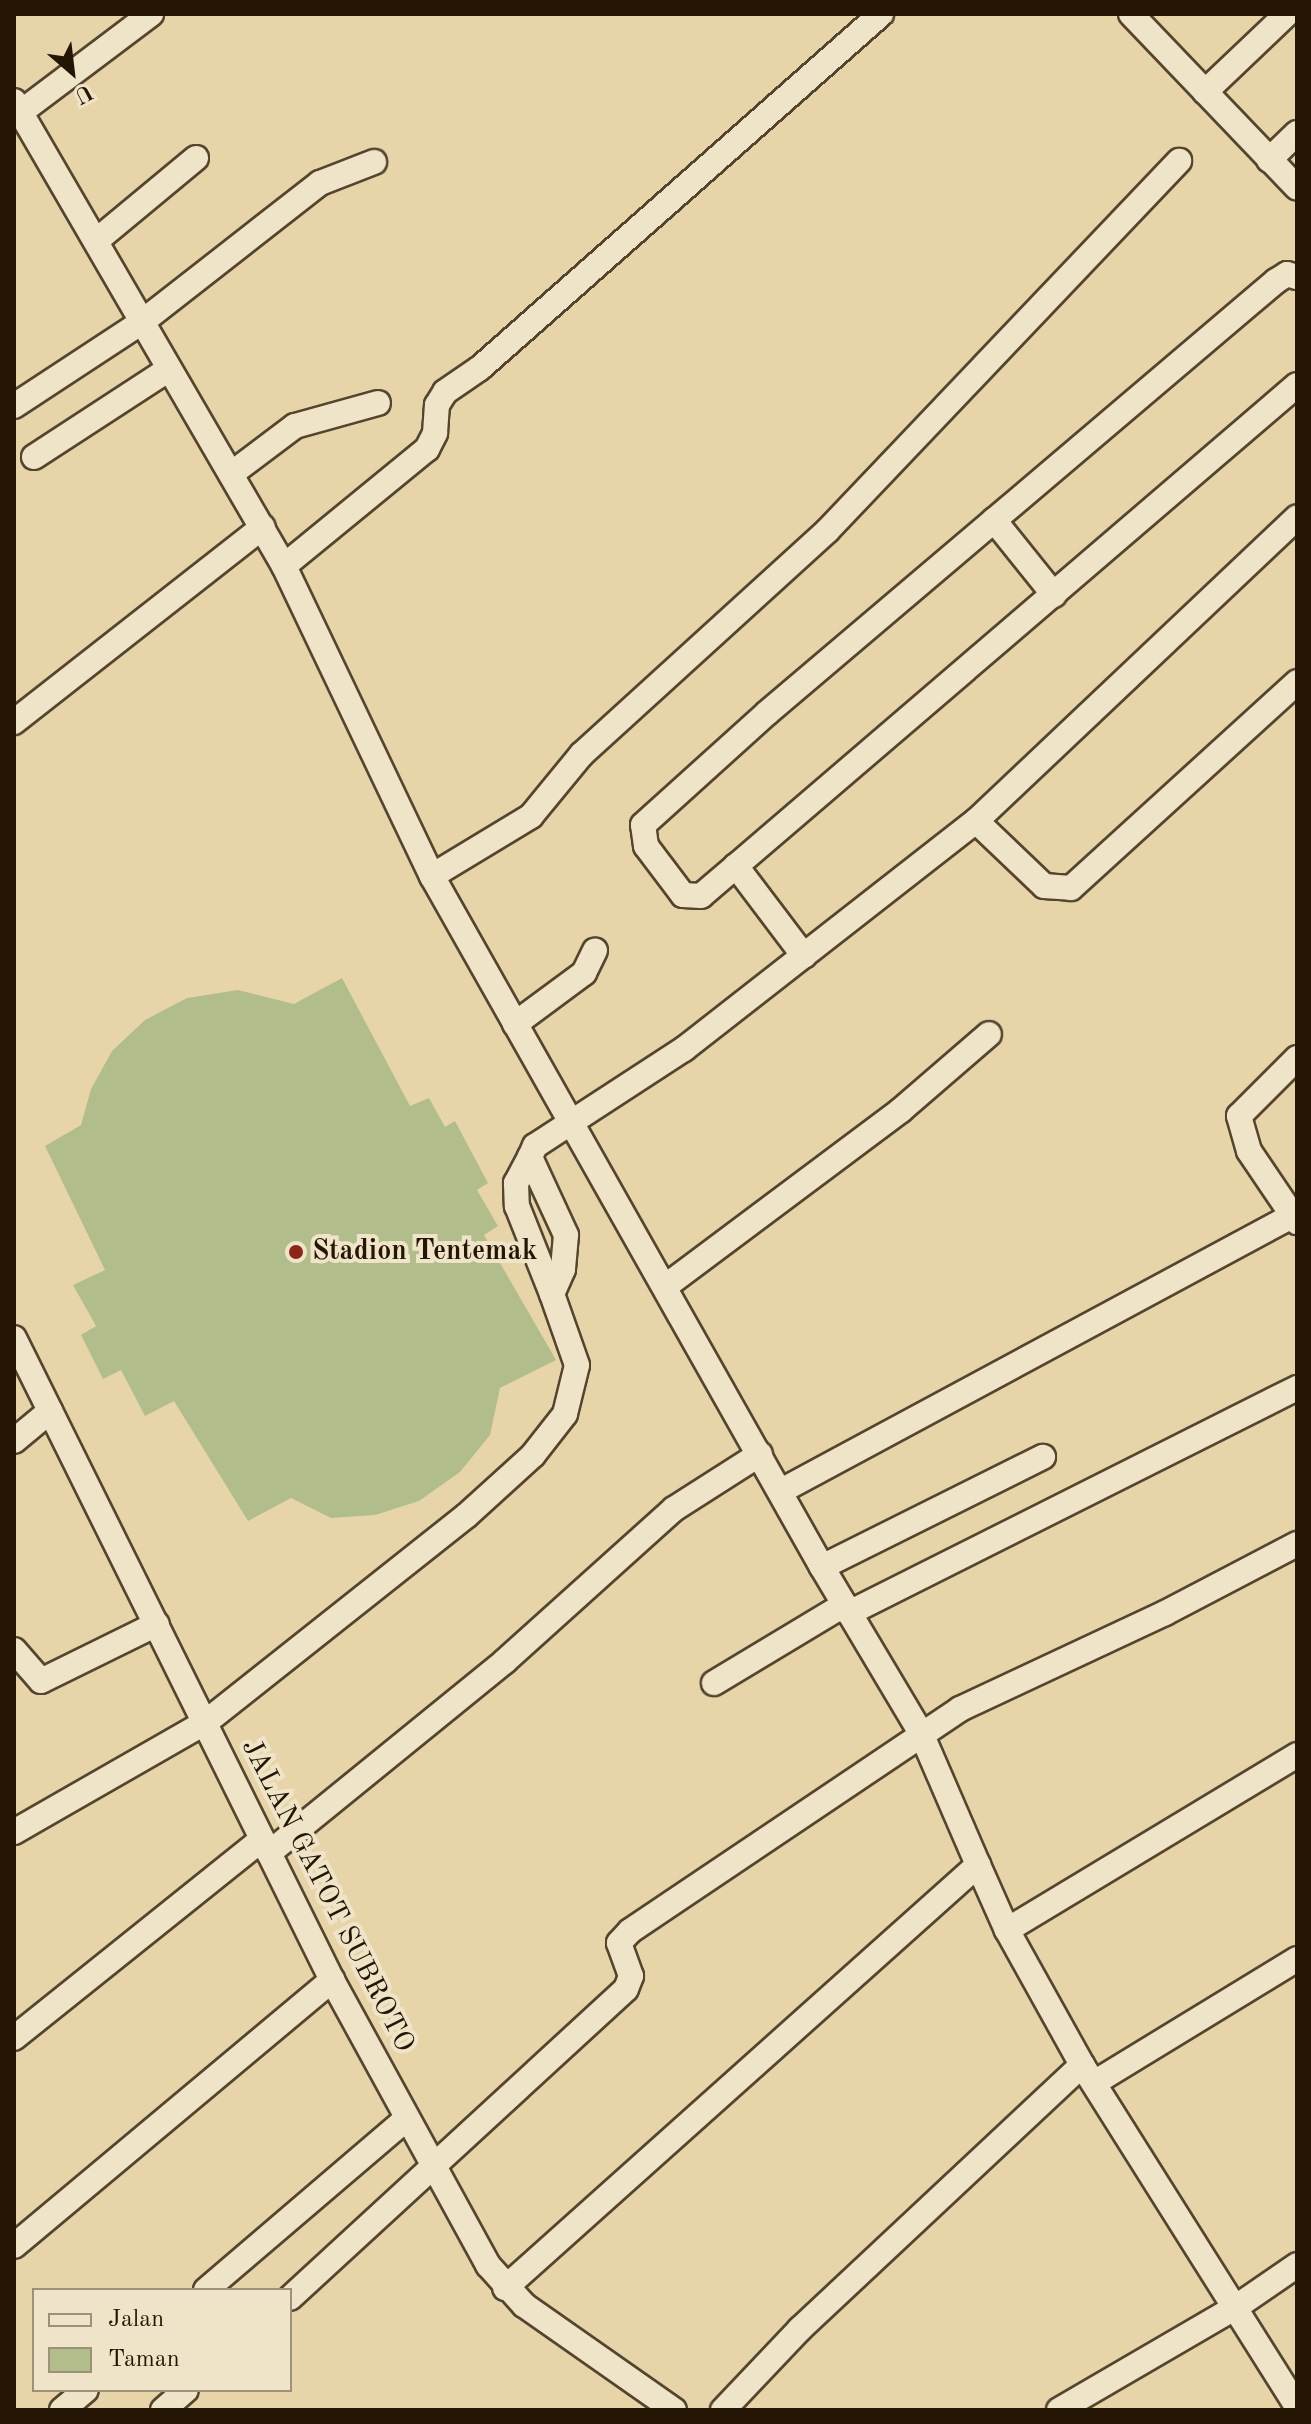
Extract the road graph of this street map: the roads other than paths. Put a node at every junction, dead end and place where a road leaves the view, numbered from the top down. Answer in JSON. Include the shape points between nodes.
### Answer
{"nodes":[{"id":1,"x":151,"y":14,"type":"edge"},
{"id":2,"x":881,"y":14,"type":"edge"},
{"id":3,"x":1287,"y":14,"type":"edge"},
{"id":4,"x":1139,"y":17,"type":"edge"},
{"id":5,"x":1205,"y":92,"type":"junction"},
{"id":6,"x":18,"y":107,"type":"edge"},
{"id":7,"x":1297,"y":133,"type":"edge"},
{"id":8,"x":196,"y":158,"type":"dead end"},
{"id":9,"x":1269,"y":160,"type":"junction"},
{"id":10,"x":1179,"y":161,"type":"dead end"},
{"id":11,"x":374,"y":162,"type":"dead end"},
{"id":12,"x":1297,"y":188,"type":"edge"},
{"id":13,"x":96,"y":241,"type":"junction"},
{"id":14,"x":1295,"y":274,"type":"edge"},
{"id":15,"x":142,"y":322,"type":"junction"},
{"id":16,"x":169,"y":369,"type":"junction"},
{"id":17,"x":1297,"y":385,"type":"edge"},
{"id":18,"x":378,"y":403,"type":"dead end"},
{"id":19,"x":14,"y":406,"type":"edge"},
{"id":20,"x":34,"y":457,"type":"dead end"},
{"id":21,"x":231,"y":474,"type":"junction"},
{"id":22,"x":1297,"y":517,"type":"edge"},
{"id":23,"x":994,"y":520,"type":"junction"},
{"id":24,"x":263,"y":527,"type":"junction"},
{"id":25,"x":284,"y":566,"type":"junction"},
{"id":26,"x":1054,"y":595,"type":"junction"},
{"id":27,"x":1297,"y":682,"type":"edge"},
{"id":28,"x":14,"y":722,"type":"edge"},
{"id":29,"x":976,"y":821,"type":"junction"},
{"id":30,"x":736,"y":866,"type":"junction"},
{"id":31,"x":432,"y":876,"type":"junction"},
{"id":32,"x":595,"y":950,"type":"dead end"},
{"id":33,"x":804,"y":956,"type":"junction"},
{"id":34,"x":515,"y":1024,"type":"junction"},
{"id":35,"x":989,"y":1034,"type":"dead end"},
{"id":36,"x":1297,"y":1058,"type":"edge"},
{"id":37,"x":573,"y":1124,"type":"junction"},
{"id":38,"x":530,"y":1157,"type":"junction"},
{"id":39,"x":1294,"y":1219,"type":"edge"},
{"id":40,"x":666,"y":1286,"type":"junction"},
{"id":41,"x":552,"y":1294,"type":"junction"},
{"id":42,"x":14,"y":1338,"type":"edge"},
{"id":43,"x":1297,"y":1388,"type":"edge"},
{"id":44,"x":50,"y":1411,"type":"junction"},
{"id":45,"x":14,"y":1441,"type":"edge"},
{"id":46,"x":760,"y":1454,"type":"junction"},
{"id":47,"x":1043,"y":1457,"type":"dead end"},
{"id":48,"x":781,"y":1491,"type":"junction"},
{"id":49,"x":1297,"y":1544,"type":"edge"},
{"id":50,"x":822,"y":1567,"type":"junction"},
{"id":51,"x":846,"y":1609,"type":"junction"},
{"id":52,"x":157,"y":1624,"type":"junction"},
{"id":53,"x":14,"y":1650,"type":"edge"},
{"id":54,"x":714,"y":1683,"type":"dead end"},
{"id":55,"x":206,"y":1722,"type":"junction"},
{"id":56,"x":921,"y":1733,"type":"junction"},
{"id":57,"x":1297,"y":1755,"type":"edge"},
{"id":58,"x":14,"y":1832,"type":"edge"},
{"id":59,"x":265,"y":1846,"type":"junction"},
{"id":60,"x":978,"y":1865,"type":"junction"},
{"id":61,"x":1007,"y":1930,"type":"junction"},
{"id":62,"x":1297,"y":1959,"type":"edge"},
{"id":63,"x":332,"y":1980,"type":"junction"},
{"id":64,"x":14,"y":2038,"type":"edge"},
{"id":65,"x":1088,"y":2074,"type":"junction"},
{"id":66,"x":406,"y":2119,"type":"junction"},
{"id":67,"x":435,"y":2170,"type":"junction"},
{"id":68,"x":14,"y":2246,"type":"edge"},
{"id":69,"x":1297,"y":2265,"type":"edge"},
{"id":70,"x":208,"y":2288,"type":"edge"},
{"id":71,"x":505,"y":2288,"type":"junction"},
{"id":72,"x":292,"y":2296,"type":"edge"},
{"id":73,"x":1236,"y":2307,"type":"junction"},
{"id":74,"x":84,"y":2392,"type":"edge"},
{"id":75,"x":184,"y":2392,"type":"edge"},
{"id":76,"x":1297,"y":2407,"type":"edge"},
{"id":77,"x":62,"y":2410,"type":"edge"},
{"id":78,"x":163,"y":2410,"type":"edge"},
{"id":79,"x":674,"y":2410,"type":"edge"},
{"id":80,"x":723,"y":2410,"type":"edge"},
{"id":81,"x":1059,"y":2410,"type":"edge"}],
"edges":[{"from":1,"to":6,"type":"street"},
{"from":2,"to":25,"type":"street","via":[[480,368],[445,392],[427,449]]},
{"from":3,"to":5,"type":"street"},
{"from":4,"to":5,"type":"street"},
{"from":5,"to":9,"type":"street"},
{"from":6,"to":13,"type":"street"},
{"from":7,"to":9,"type":"street"},
{"from":8,"to":13,"type":"street"},
{"from":9,"to":12,"type":"street"},
{"from":10,"to":31,"type":"street","via":[[827,531],[582,754],[531,816]]},
{"from":11,"to":15,"type":"street","via":[[320,183]]},
{"from":13,"to":15,"type":"street"},
{"from":14,"to":23,"type":"street","via":[[1276,281]]},
{"from":15,"to":16,"type":"street"},
{"from":15,"to":19,"type":"street"},
{"from":16,"to":20,"type":"street"},
{"from":16,"to":21,"type":"street"},
{"from":17,"to":26,"type":"street"},
{"from":18,"to":21,"type":"street","via":[[295,426]]},
{"from":21,"to":24,"type":"street"},
{"from":22,"to":29,"type":"street"},
{"from":23,"to":26,"type":"street"},
{"from":23,"to":30,"type":"street","via":[[643,825],[646,846],[683,895],[701,896]]},
{"from":24,"to":25,"type":"street"},
{"from":24,"to":28,"type":"street"},
{"from":25,"to":31,"type":"street"},
{"from":26,"to":30,"type":"street"},
{"from":27,"to":29,"type":"street","via":[[1071,888],[1044,886]]},
{"from":29,"to":33,"type":"street"},
{"from":30,"to":33,"type":"street"},
{"from":31,"to":34,"type":"street"},
{"from":32,"to":34,"type":"street","via":[[584,973]]},
{"from":33,"to":37,"type":"street","via":[[684,1049]]},
{"from":34,"to":37,"type":"street"},
{"from":35,"to":40,"type":"street","via":[[901,1110]]},
{"from":36,"to":39,"type":"street","via":[[1239,1116],[1249,1151]]},
{"from":37,"to":38,"type":"street","via":[[535,1146]]},
{"from":37,"to":40,"type":"street"},
{"from":38,"to":41,"type":"street","via":[[516,1183],[517,1206]]},
{"from":38,"to":41,"type":"street","via":[[566,1235],[563,1269]]},
{"from":39,"to":48,"type":"street"},
{"from":40,"to":46,"type":"street"},
{"from":41,"to":55,"type":"street","via":[[573,1345],[575,1386],[565,1414],[533,1455],[466,1516]]},
{"from":42,"to":44,"type":"street","name":"JALAN GATOT SUBROTO"},
{"from":43,"to":51,"type":"street"},
{"from":44,"to":45,"type":"street"},
{"from":44,"to":52,"type":"street","name":"JALAN GATOT SUBROTO"},
{"from":46,"to":48,"type":"street"},
{"from":46,"to":59,"type":"street","via":[[674,1509],[505,1661]]},
{"from":47,"to":50,"type":"street"},
{"from":48,"to":50,"type":"street"},
{"from":49,"to":56,"type":"street","via":[[1165,1613],[1023,1676]]},
{"from":50,"to":51,"type":"street"},
{"from":51,"to":54,"type":"street"},
{"from":51,"to":56,"type":"street"},
{"from":52,"to":53,"type":"street","via":[[41,1681]]},
{"from":52,"to":55,"type":"street","name":"JALAN GATOT SUBROTO"},
{"from":55,"to":58,"type":"street"},
{"from":55,"to":59,"type":"street","name":"JALAN GATOT SUBROTO"},
{"from":56,"to":60,"type":"street"},
{"from":56,"to":67,"type":"street","via":[[623,1937],[619,1951],[631,1976],[626,1989]]},
{"from":57,"to":61,"type":"street"},
{"from":59,"to":63,"type":"street","name":"JALAN GATOT SUBROTO"},
{"from":59,"to":64,"type":"street"},
{"from":60,"to":61,"type":"street"},
{"from":60,"to":71,"type":"street"},
{"from":61,"to":65,"type":"street"},
{"from":62,"to":65,"type":"street"},
{"from":63,"to":66,"type":"street","name":"JALAN GATOT SUBROTO"},
{"from":63,"to":68,"type":"street"},
{"from":65,"to":73,"type":"street"},
{"from":65,"to":80,"type":"street","via":[[800,2329]]},
{"from":66,"to":67,"type":"street","name":"JALAN GATOT SUBROTO"},
{"from":66,"to":70,"type":"street"},
{"from":67,"to":71,"type":"street","name":"JALAN GATOT SUBROTO"},
{"from":67,"to":72,"type":"street"},
{"from":69,"to":73,"type":"street"},
{"from":71,"to":79,"type":"street","name":"JALAN GATOT SUBROTO"},
{"from":73,"to":76,"type":"street"},
{"from":73,"to":81,"type":"street"},
{"from":74,"to":77,"type":"street"},
{"from":75,"to":78,"type":"street"}]}
